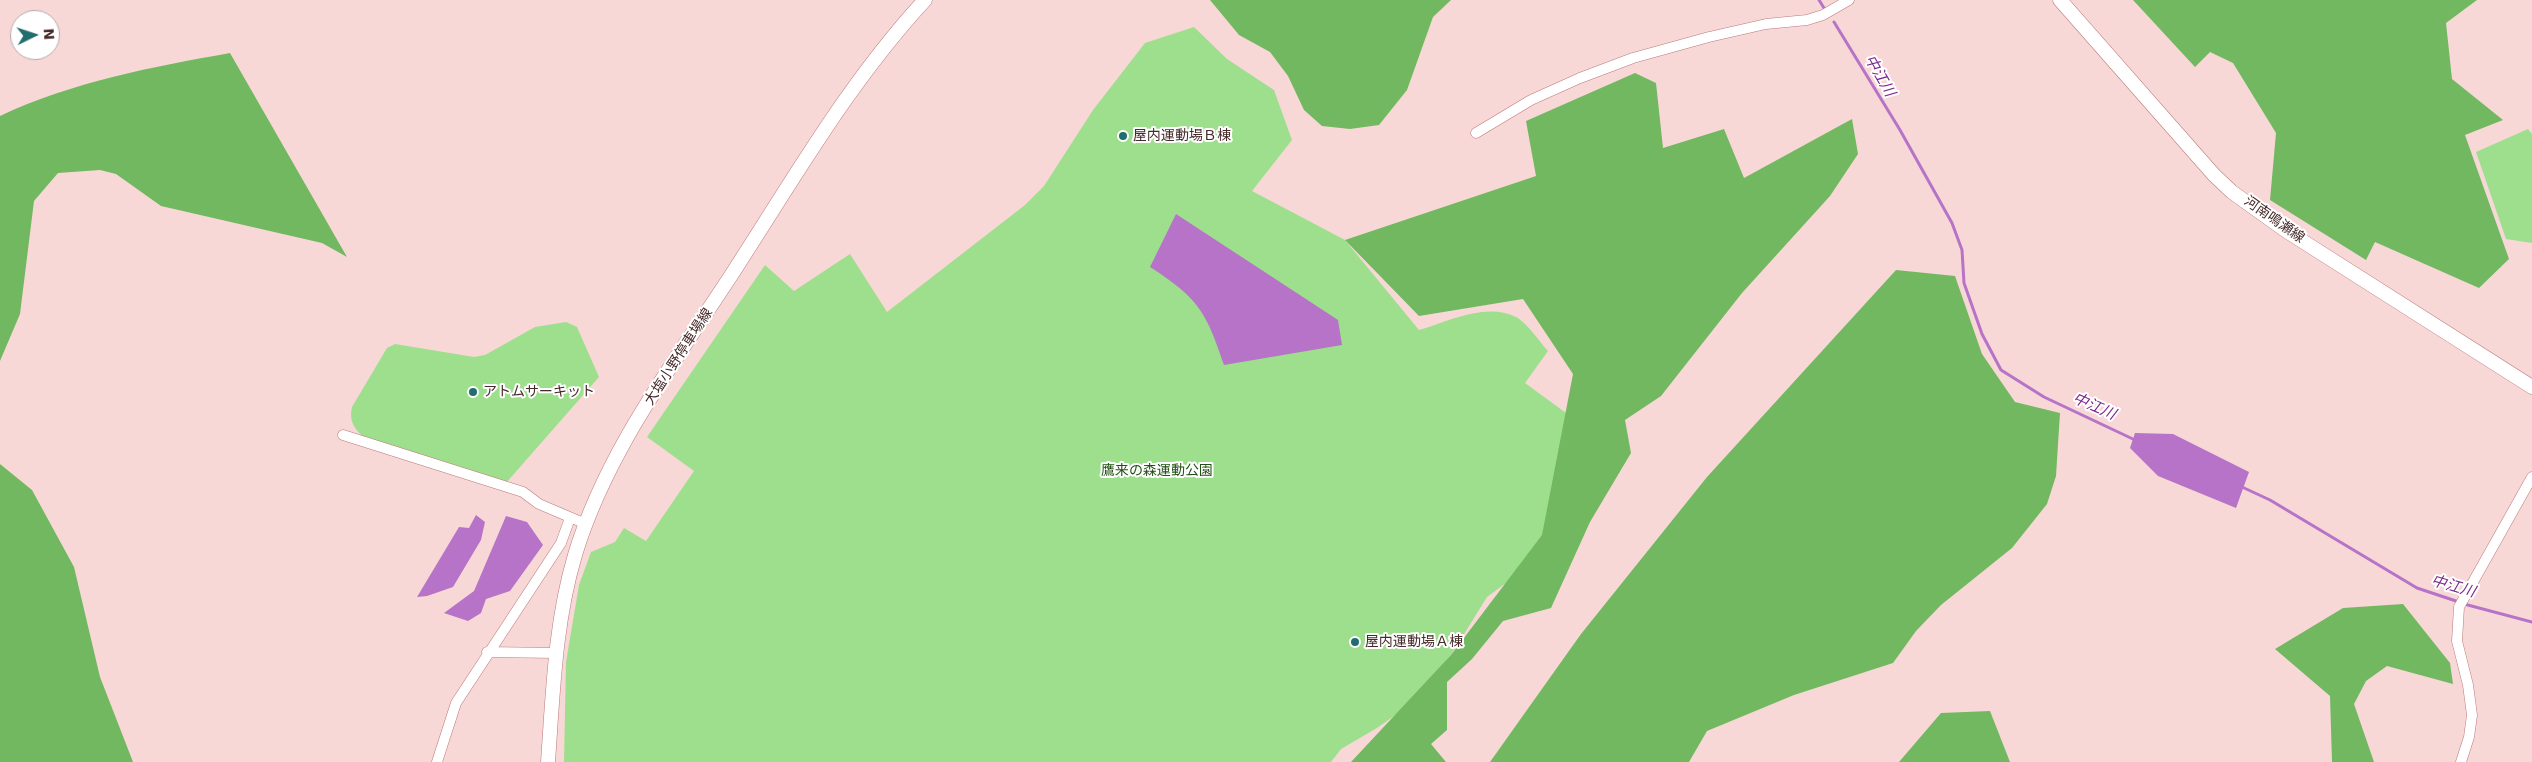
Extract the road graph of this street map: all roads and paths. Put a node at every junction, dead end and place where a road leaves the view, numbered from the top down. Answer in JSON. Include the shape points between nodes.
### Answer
{"nodes":[{"id":1,"x":925,"y":0,"type":"edge"},
{"id":2,"x":1850,"y":0,"type":"edge"},
{"id":3,"x":2060,"y":0,"type":"edge"},
{"id":4,"x":1476,"y":133,"type":"dead end"},
{"id":5,"x":2529,"y":383,"type":"edge"},
{"id":6,"x":343,"y":435,"type":"dead end"},
{"id":7,"x":2532,"y":477,"type":"edge"},
{"id":8,"x":570,"y":518,"type":"junction"},
{"id":9,"x":586,"y":524,"type":"junction"},
{"id":10,"x":487,"y":652,"type":"junction"},
{"id":11,"x":556,"y":653,"type":"junction"},
{"id":12,"x":437,"y":762,"type":"edge"},
{"id":13,"x":548,"y":762,"type":"edge"},
{"id":14,"x":2461,"y":762,"type":"edge"}],
"edges":[{"from":1,"to":9,"type":"main road","name":"大塩小野停車場線","via":[[897,30],[843,102],[618,452]]},
{"from":2,"to":4,"type":"street","via":[[1807,20],[1766,24],[1634,58],[1531,100]]},
{"from":3,"to":5,"type":"main road","name":"河南鳴瀬線","via":[[2232,192],[2284,230]]},
{"from":6,"to":8,"type":"street","via":[[523,492],[539,504]]},
{"from":7,"to":14,"type":"street","via":[[2461,603],[2457,641],[2472,715]]},
{"from":8,"to":9,"type":"street"},
{"from":8,"to":10,"type":"street","via":[[561,543]]},
{"from":9,"to":11,"type":"main road","name":"大塩小野停車場線","via":[[566,594]]},
{"from":10,"to":11,"type":"street"},
{"from":10,"to":12,"type":"street","via":[[456,702]]},
{"from":11,"to":13,"type":"main road","name":"大塩小野停車場線"}]}
